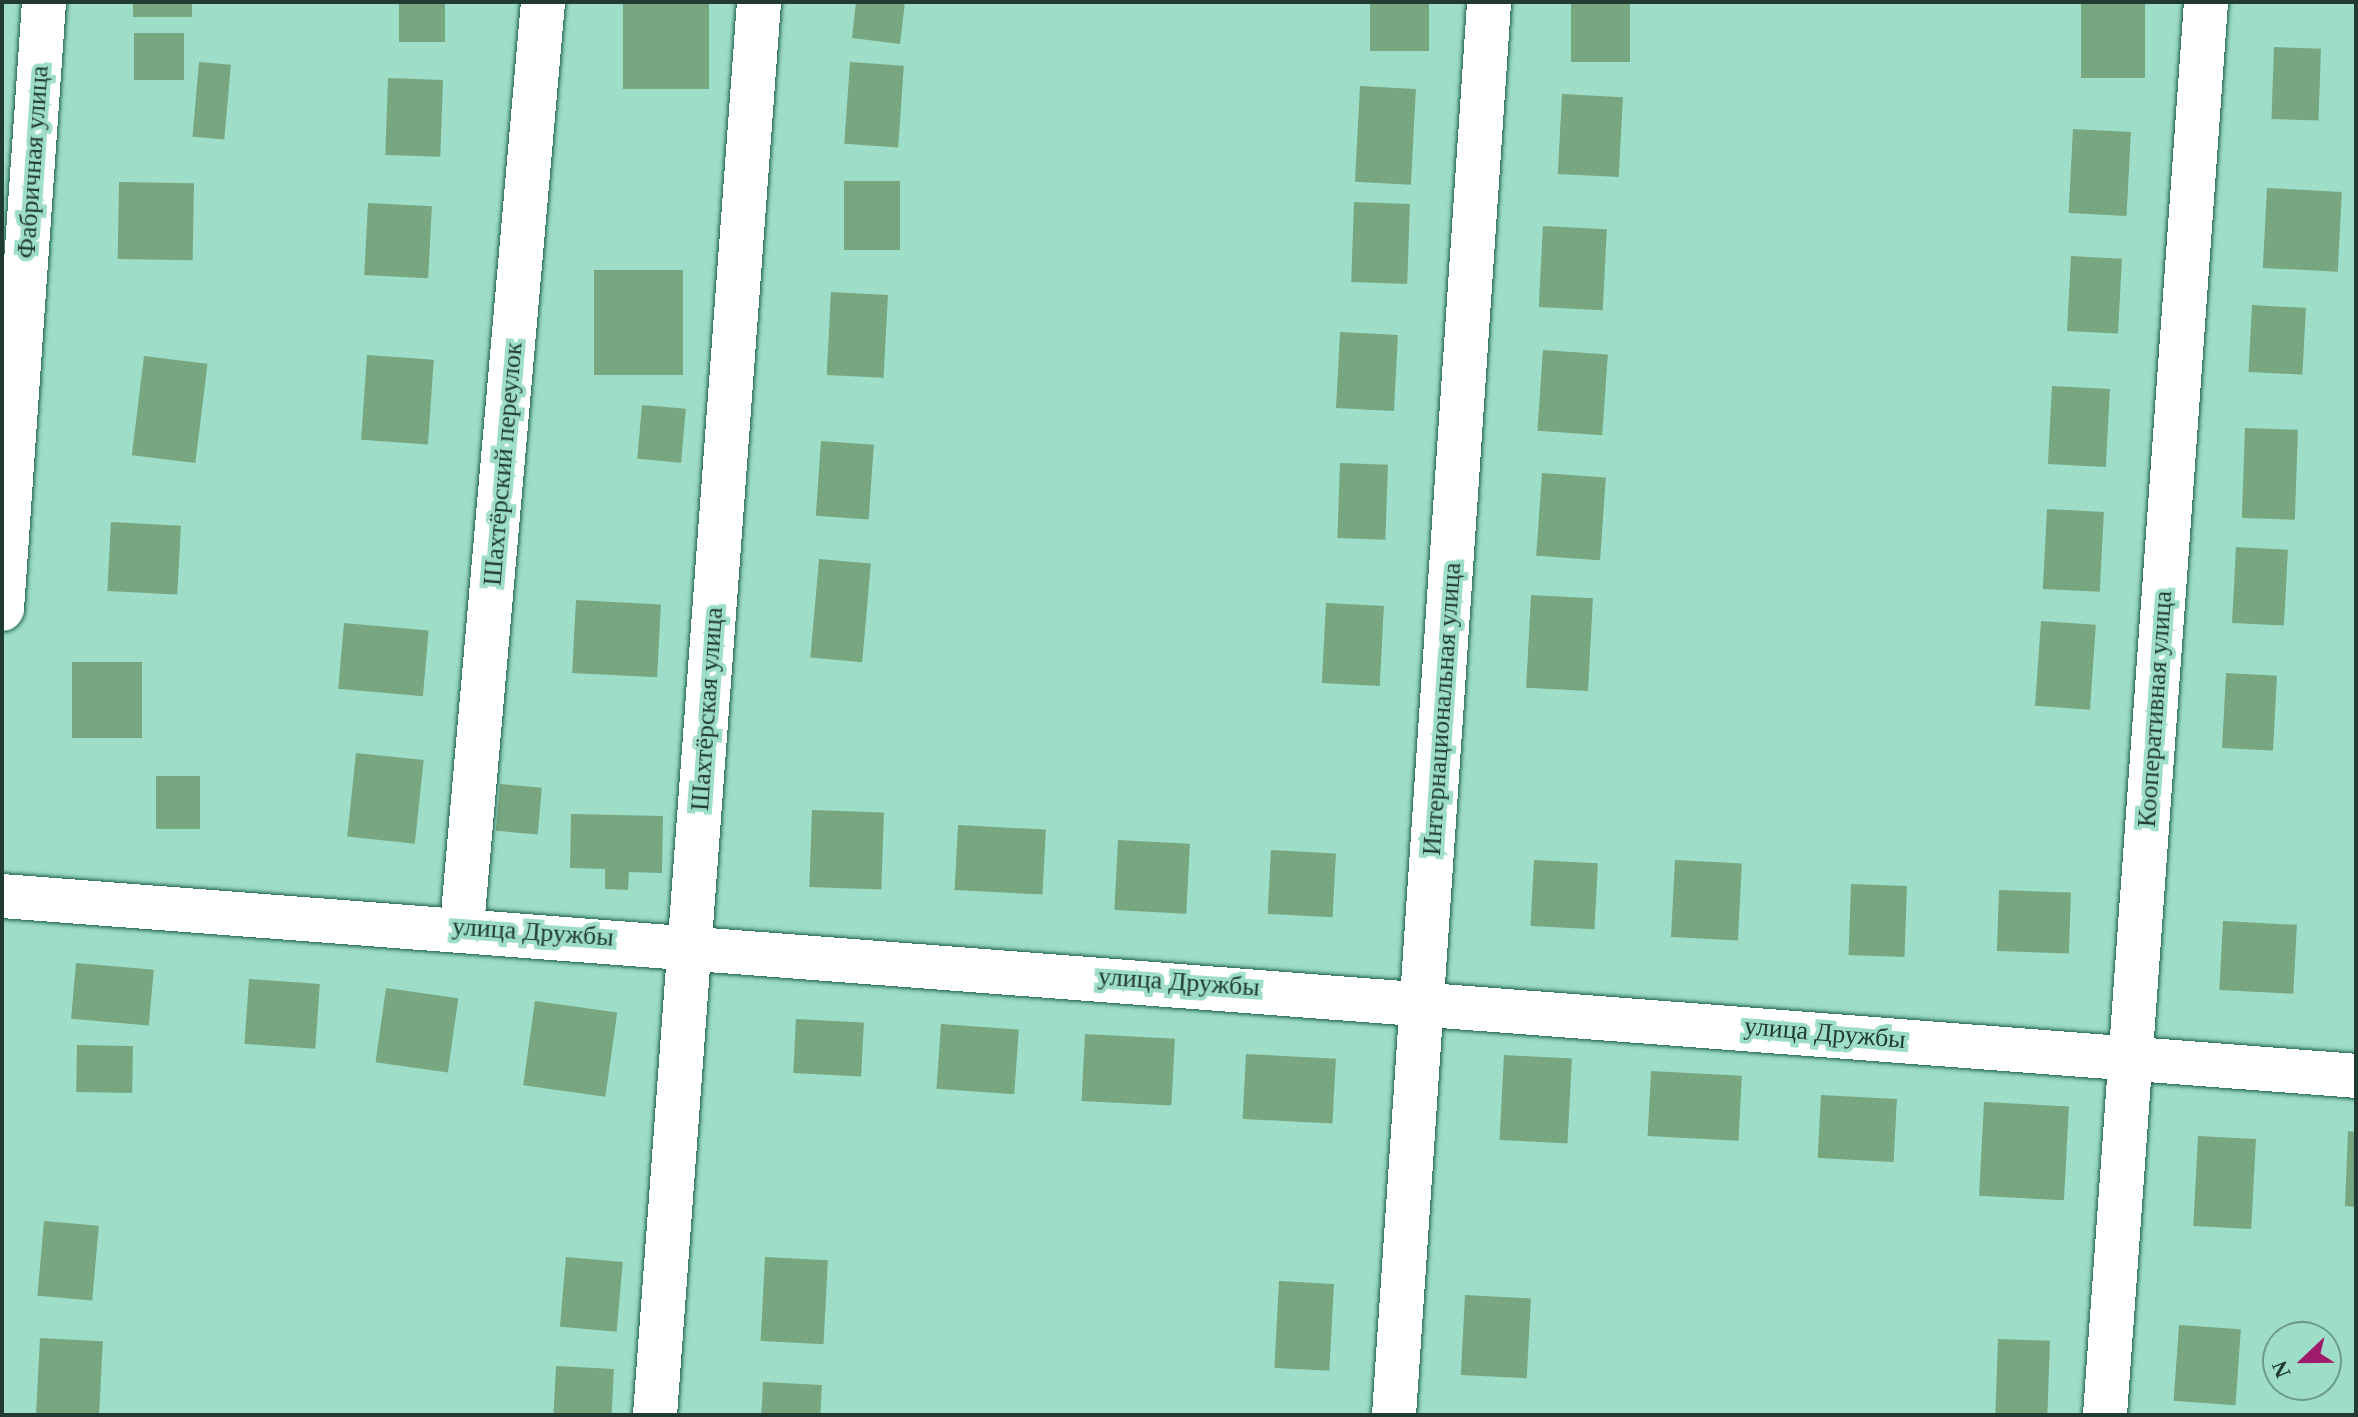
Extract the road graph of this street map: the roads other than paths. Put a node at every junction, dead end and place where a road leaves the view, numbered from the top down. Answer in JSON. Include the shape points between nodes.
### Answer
{"nodes":[{"id":1,"x":44,"y":2,"type":"edge"},
{"id":2,"x":543,"y":2,"type":"edge"},
{"id":3,"x":759,"y":2,"type":"edge"},
{"id":4,"x":1489,"y":2,"type":"edge"},
{"id":5,"x":2206,"y":2,"type":"edge"},
{"id":6,"x":2,"y":609,"type":"edge"},
{"id":7,"x":2,"y":896,"type":"edge"},
{"id":8,"x":462,"y":926,"type":"junction"},
{"id":9,"x":690,"y":944,"type":"junction"},
{"id":10,"x":1423,"y":1001,"type":"junction"},
{"id":11,"x":2130,"y":1058,"type":"junction"},
{"id":12,"x":2356,"y":1076,"type":"edge"},
{"id":13,"x":655,"y":1415,"type":"edge"},
{"id":14,"x":1394,"y":1415,"type":"edge"},
{"id":15,"x":2105,"y":1415,"type":"edge"}],
"edges":[{"from":1,"to":6,"type":"street","name":"Фабричная улица"},
{"from":2,"to":8,"type":"street","name":"Шахтёрский переулок"},
{"from":3,"to":9,"type":"street","name":"Шахтёрская улица"},
{"from":4,"to":10,"type":"street","name":"Интернациональная улица"},
{"from":5,"to":11,"type":"street","name":"Кооперативная улица"},
{"from":7,"to":8,"type":"street","name":"улица Дружбы"},
{"from":8,"to":9,"type":"street","name":"улица Дружбы"},
{"from":9,"to":10,"type":"street","name":"улица Дружбы"},
{"from":9,"to":13,"type":"street","name":"Шахтёрская улица"},
{"from":10,"to":11,"type":"street","name":"улица Дружбы"},
{"from":10,"to":14,"type":"street","name":"Интернациональная улица"},
{"from":11,"to":12,"type":"street","name":"улица Дружбы"},
{"from":11,"to":15,"type":"street","name":"Кооперативная улица"}]}
